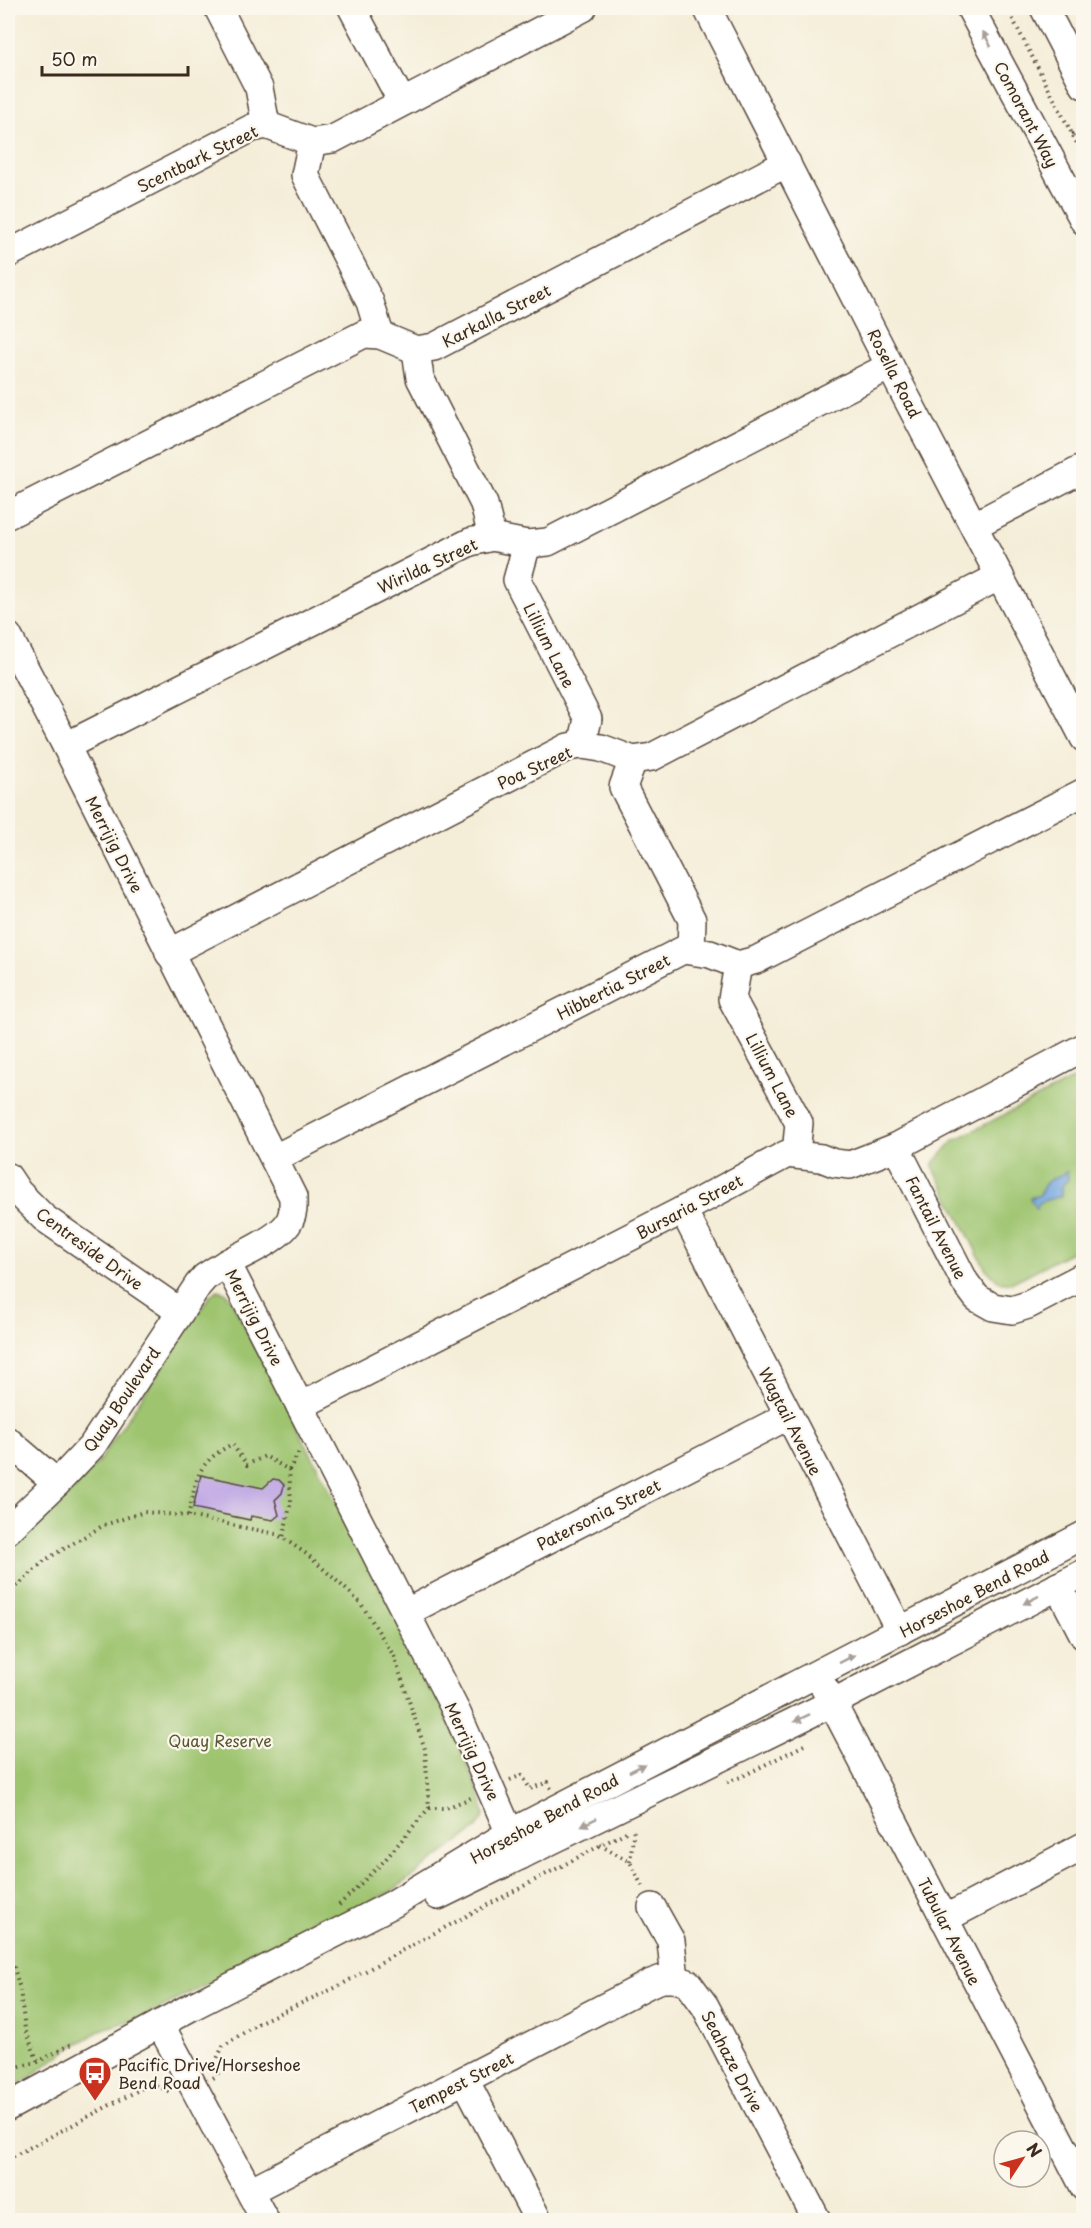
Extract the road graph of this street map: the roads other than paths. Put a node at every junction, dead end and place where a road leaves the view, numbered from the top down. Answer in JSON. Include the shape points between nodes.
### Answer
{"nodes":[{"id":1,"x":218,"y":8,"type":"edge"},
{"id":2,"x":352,"y":8,"type":"edge"},
{"id":3,"x":583,"y":8,"type":"edge"},
{"id":4,"x":707,"y":8,"type":"edge"},
{"id":5,"x":970,"y":8,"type":"edge"},
{"id":6,"x":1044,"y":8,"type":"edge"},
{"id":7,"x":1083,"y":85,"type":"edge"},
{"id":8,"x":402,"y":102,"type":"junction"},
{"id":9,"x":266,"y":125,"type":"junction"},
{"id":10,"x":312,"y":142,"type":"junction"},
{"id":11,"x":787,"y":163,"type":"junction"},
{"id":12,"x":1083,"y":221,"type":"edge"},
{"id":13,"x":8,"y":254,"type":"edge"},
{"id":14,"x":381,"y":334,"type":"junction"},
{"id":15,"x":416,"y":350,"type":"junction"},
{"id":16,"x":890,"y":366,"type":"junction"},
{"id":17,"x":1083,"y":468,"type":"edge"},
{"id":18,"x":8,"y":515,"type":"edge"},
{"id":19,"x":975,"y":525,"type":"junction"},
{"id":20,"x":492,"y":537,"type":"junction"},
{"id":21,"x":527,"y":544,"type":"junction"},
{"id":22,"x":1000,"y":576,"type":"junction"},
{"id":23,"x":8,"y":636,"type":"edge"},
{"id":24,"x":1083,"y":738,"type":"edge"},
{"id":25,"x":582,"y":745,"type":"junction"},
{"id":26,"x":66,"y":746,"type":"junction"},
{"id":27,"x":633,"y":760,"type":"junction"},
{"id":28,"x":1083,"y":792,"type":"edge"},
{"id":29,"x":691,"y":950,"type":"junction"},
{"id":30,"x":169,"y":953,"type":"junction"},
{"id":31,"x":738,"y":965,"type":"junction"},
{"id":32,"x":1083,"y":1047,"type":"edge"},
{"id":33,"x":896,"y":1147,"type":"junction"},
{"id":34,"x":796,"y":1154,"type":"junction"},
{"id":35,"x":274,"y":1158,"type":"junction"},
{"id":36,"x":8,"y":1177,"type":"edge"},
{"id":37,"x":683,"y":1210,"type":"junction"},
{"id":38,"x":227,"y":1263,"type":"junction"},
{"id":39,"x":1083,"y":1276,"type":"edge"},
{"id":40,"x":179,"y":1311,"type":"junction"},
{"id":41,"x":300,"y":1406,"type":"junction"},
{"id":42,"x":789,"y":1416,"type":"junction"},
{"id":43,"x":8,"y":1440,"type":"edge"},
{"id":44,"x":57,"y":1483,"type":"junction"},
{"id":45,"x":8,"y":1530,"type":"edge"},
{"id":46,"x":1083,"y":1535,"type":"edge"},
{"id":47,"x":1083,"y":1573,"type":"edge"},
{"id":48,"x":1058,"y":1586,"type":"junction"},
{"id":49,"x":406,"y":1612,"type":"junction"},
{"id":50,"x":900,"y":1631,"type":"junction"},
{"id":51,"x":1083,"y":1636,"type":"edge"},
{"id":52,"x":818,"y":1674,"type":"junction"},
{"id":53,"x":832,"y":1703,"type":"junction"},
{"id":54,"x":515,"y":1844,"type":"junction"},
{"id":55,"x":1083,"y":1846,"type":"edge"},
{"id":56,"x":652,"y":1907,"type":"road end"},
{"id":57,"x":944,"y":1919,"type":"junction"},
{"id":58,"x":675,"y":1979,"type":"junction"},
{"id":59,"x":164,"y":2032,"type":"junction"},
{"id":60,"x":465,"y":2080,"type":"junction"},
{"id":61,"x":8,"y":2107,"type":"edge"},
{"id":62,"x":8,"y":2122,"type":"edge"},
{"id":63,"x":1083,"y":2187,"type":"edge"},
{"id":64,"x":250,"y":2191,"type":"junction"},
{"id":65,"x":265,"y":2220,"type":"edge"},
{"id":66,"x":538,"y":2220,"type":"edge"},
{"id":67,"x":817,"y":2220,"type":"edge"}],
"edges":[{"from":1,"to":9,"type":"street","via":[[259,88]]},
{"from":2,"to":8,"type":"street"},
{"from":3,"to":8,"type":"street"},
{"from":4,"to":11,"type":"street","name":"Rosella Road"},
{"from":12,"to":5,"type":"street","name":"Comorant Way","one_way":true},
{"from":6,"to":7,"type":"street"},
{"from":8,"to":10,"type":"street","via":[[333,139]]},
{"from":9,"to":10,"type":"street","name":"Scentbark Street"},
{"from":9,"to":13,"type":"street","name":"Scentbark Street","via":[[252,128]]},
{"from":10,"to":14,"type":"street","via":[[305,175],[370,302]]},
{"from":11,"to":15,"type":"street","name":"Karkalla Street","via":[[448,340]]},
{"from":11,"to":16,"type":"street","name":"Rosella Road"},
{"from":14,"to":15,"type":"street"},
{"from":14,"to":18,"type":"street","via":[[364,334],[350,340]]},
{"from":15,"to":20,"type":"street","via":[[420,378],[484,504]]},
{"from":16,"to":19,"type":"street","name":"Rosella Road"},
{"from":16,"to":21,"type":"street","name":"Wirilda Street","via":[[548,542]]},
{"from":17,"to":19,"type":"street"},
{"from":19,"to":22,"type":"street","name":"Rosella Road"},
{"from":20,"to":21,"type":"street","name":"Wirilda Street"},
{"from":20,"to":26,"type":"street","name":"Wirilda Street","via":[[470,542]]},
{"from":21,"to":25,"type":"street","name":"Lillium Lane","via":[[517,580],[588,719]]},
{"from":22,"to":24,"type":"street","name":"Rosella Road"},
{"from":22,"to":27,"type":"street","via":[[652,757]]},
{"from":23,"to":26,"type":"street","name":"Merrijig Drive"},
{"from":25,"to":27,"type":"street","name":"Poa Street"},
{"from":25,"to":30,"type":"street","name":"Poa Street","via":[[568,747]]},
{"from":26,"to":30,"type":"street","name":"Merrijig Drive"},
{"from":27,"to":29,"type":"street","via":[[623,788],[692,920]]},
{"from":28,"to":31,"type":"street","via":[[756,960]]},
{"from":29,"to":31,"type":"street","name":"Hibbertia Street"},
{"from":29,"to":35,"type":"street","name":"Hibbertia Street","via":[[683,950]]},
{"from":30,"to":35,"type":"street","name":"Merrijig Drive"},
{"from":31,"to":34,"type":"street","name":"Lillium Lane","via":[[732,999],[800,1123]]},
{"from":32,"to":33,"type":"street"},
{"from":33,"to":34,"type":"street","via":[[850,1165]]},
{"from":33,"to":39,"type":"street","name":"Fantail Avenue","via":[[965,1282],[977,1298],[993,1307],[1012,1310]]},
{"from":34,"to":37,"type":"street","name":"Bursaria Street","via":[[788,1154]]},
{"from":35,"to":38,"type":"street","name":"Merrijig Drive","via":[[293,1197],[290,1222]]},
{"from":36,"to":40,"type":"street","name":"Centreside Drive","via":[[44,1218]]},
{"from":37,"to":41,"type":"street","name":"Bursaria Street"},
{"from":37,"to":42,"type":"street","name":"Wagtail Avenue"},
{"from":38,"to":40,"type":"street","name":"Quay Boulevard","via":[[205,1277]]},
{"from":38,"to":41,"type":"street","name":"Merrijig Drive"},
{"from":40,"to":44,"type":"street","name":"Quay Boulevard","via":[[92,1446]]},
{"from":41,"to":49,"type":"street","name":"Merrijig Drive"},
{"from":42,"to":49,"type":"street","name":"Patersonia Street"},
{"from":42,"to":50,"type":"street","name":"Wagtail Avenue"},
{"from":43,"to":44,"type":"street"},
{"from":44,"to":45,"type":"street","name":"Quay Boulevard"},
{"from":46,"to":50,"type":"street","name":"Horseshoe Bend Road"},
{"from":47,"to":48,"type":"street","name":"Horseshoe Bend Road"},
{"from":48,"to":51,"type":"street"},
{"from":48,"to":53,"type":"street","name":"Horseshoe Bend Road","one_way":true},
{"from":49,"to":54,"type":"street","name":"Merrijig Drive","via":[[472,1745]]},
{"from":52,"to":50,"type":"street","name":"Horseshoe Bend Road","one_way":true},
{"from":52,"to":53,"type":"street","name":"Tubular Avenue"},
{"from":54,"to":52,"type":"street","name":"Horseshoe Bend Road","one_way":true},
{"from":53,"to":54,"type":"street","name":"Horseshoe Bend Road","one_way":true},
{"from":53,"to":57,"type":"street","name":"Tubular Avenue"},
{"from":54,"to":59,"type":"street","name":"Horseshoe Bend Road","via":[[432,1899]]},
{"from":55,"to":57,"type":"street"},
{"from":56,"to":58,"type":"street","via":[[671,1941]]},
{"from":57,"to":63,"type":"street","name":"Tubular Avenue"},
{"from":58,"to":60,"type":"street","name":"Tempest Street","via":[[651,1983]]},
{"from":58,"to":67,"type":"street","name":"Seahaze Drive","via":[[688,1983],[701,2000]]},
{"from":59,"to":61,"type":"street","name":"Horseshoe Bend Road"},
{"from":59,"to":62,"type":"street","name":"Horseshoe Bend Road"},
{"from":59,"to":64,"type":"street"},
{"from":60,"to":64,"type":"street","name":"Tempest Street"},
{"from":60,"to":66,"type":"street"},
{"from":64,"to":65,"type":"street"}]}
